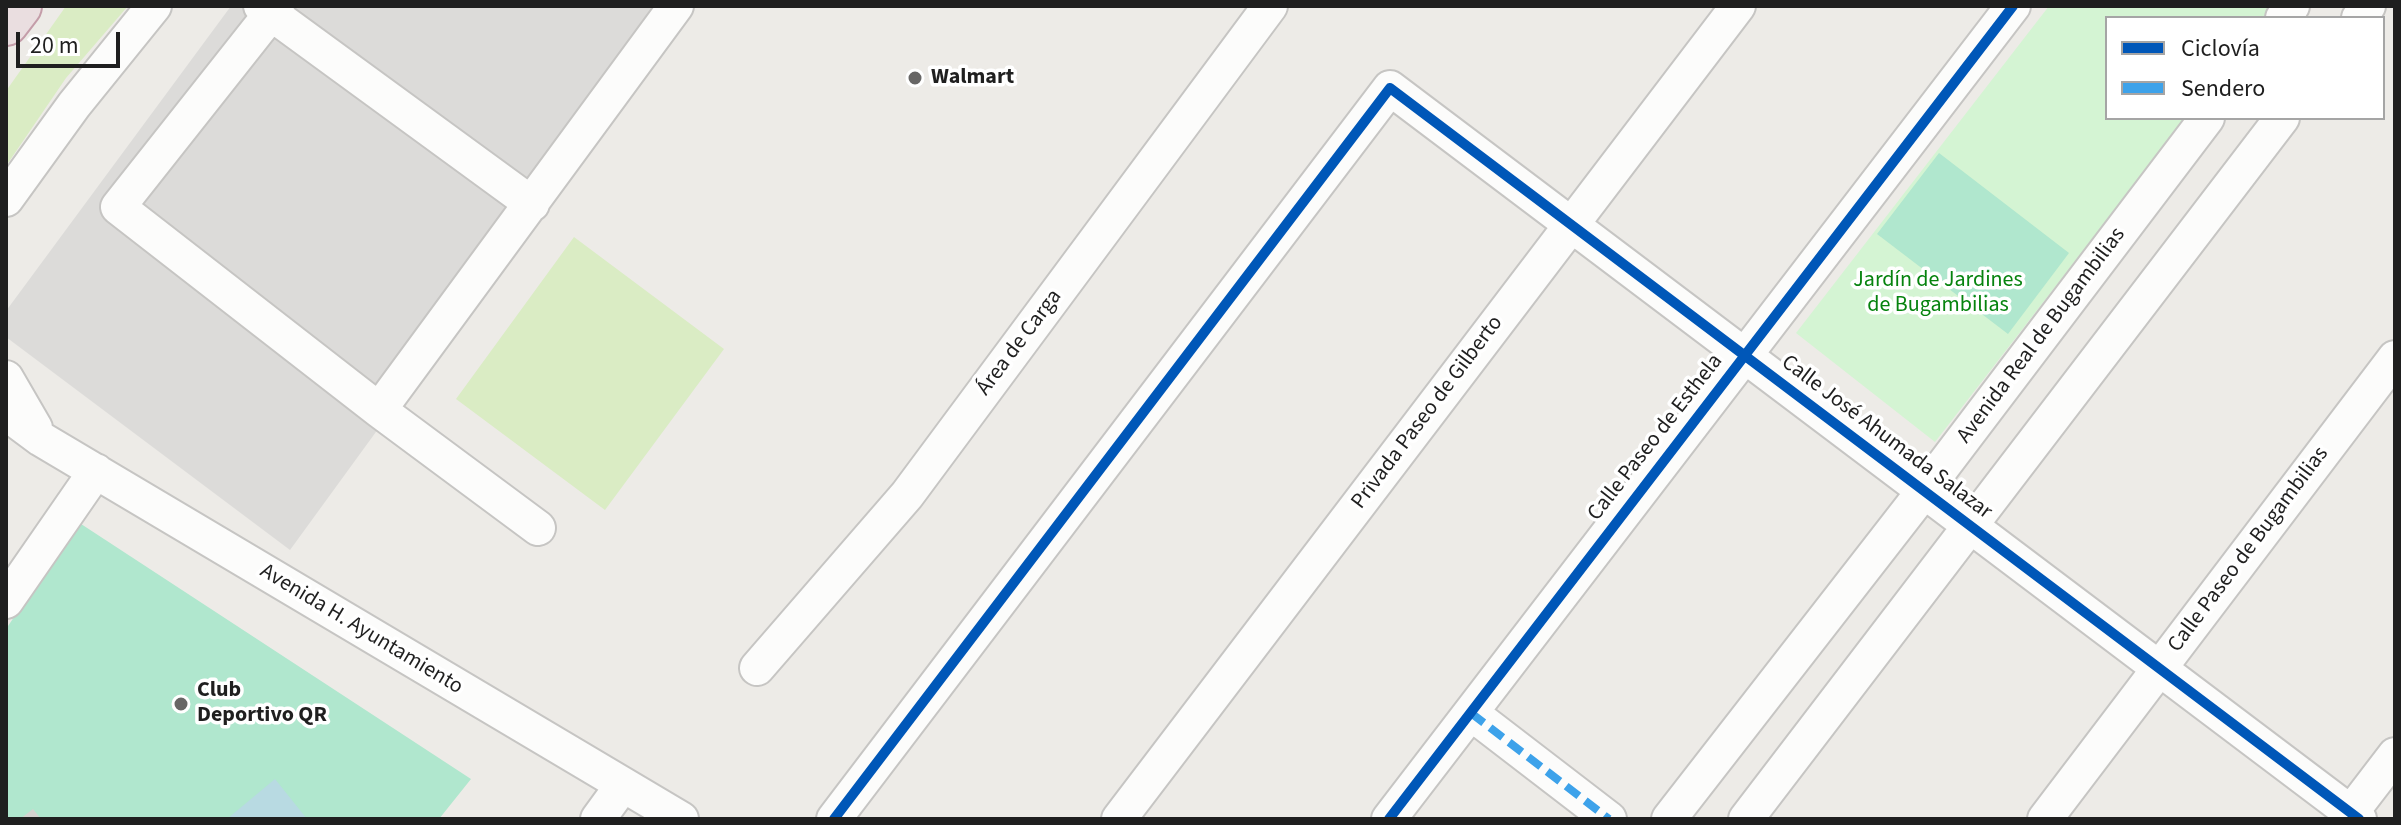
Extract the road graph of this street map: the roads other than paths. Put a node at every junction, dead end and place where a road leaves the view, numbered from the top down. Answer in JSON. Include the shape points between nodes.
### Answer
{"nodes":[{"id":1,"x":19,"y":6,"type":"edge"},
{"id":2,"x":154,"y":6,"type":"edge"},
{"id":3,"x":676,"y":6,"type":"edge"},
{"id":4,"x":1270,"y":6,"type":"edge"},
{"id":5,"x":1738,"y":6,"type":"edge"},
{"id":6,"x":2013,"y":6,"type":"edge"},
{"id":7,"x":269,"y":8,"type":"edge"},
{"id":8,"x":6,"y":23,"type":"edge"},
{"id":9,"x":2205,"y":120,"type":"edge"},
{"id":10,"x":2280,"y":120,"type":"edge"},
{"id":11,"x":7,"y":199,"type":"edge"},
{"id":12,"x":532,"y":204,"type":"junction"},
{"id":13,"x":1571,"y":225,"type":"junction"},
{"id":14,"x":1745,"y":356,"type":"junction"},
{"id":15,"x":2395,"y":358,"type":"edge"},
{"id":16,"x":6,"y":378,"type":"edge"},
{"id":17,"x":379,"y":410,"type":"junction"},
{"id":18,"x":6,"y":413,"type":"edge"},
{"id":19,"x":6,"y":434,"type":"edge"},
{"id":20,"x":41,"y":439,"type":"junction"},
{"id":21,"x":96,"y":471,"type":"junction"},
{"id":22,"x":1924,"y":491,"type":"junction"},
{"id":23,"x":1970,"y":526,"type":"junction"},
{"id":24,"x":538,"y":528,"type":"dead end"},
{"id":25,"x":6,"y":601,"type":"edge"},
{"id":26,"x":757,"y":668,"type":"dead end"},
{"id":27,"x":2159,"y":669,"type":"junction"},
{"id":28,"x":1471,"y":713,"type":"junction"},
{"id":29,"x":2395,"y":755,"type":"edge"},
{"id":30,"x":622,"y":786,"type":"junction"},
{"id":31,"x":2352,"y":817,"type":"edge"},
{"id":32,"x":598,"y":819,"type":"edge"},
{"id":33,"x":681,"y":819,"type":"edge"},
{"id":34,"x":834,"y":819,"type":"edge"},
{"id":35,"x":1119,"y":819,"type":"edge"},
{"id":36,"x":1389,"y":819,"type":"edge"},
{"id":37,"x":1609,"y":819,"type":"edge"},
{"id":38,"x":1669,"y":819,"type":"edge"},
{"id":39,"x":1746,"y":819,"type":"edge"},
{"id":40,"x":2045,"y":819,"type":"edge"}],
"edges":[{"from":1,"to":8,"type":"highway"},
{"from":2,"to":11,"type":"street"},
{"from":3,"to":12,"type":"street"},
{"from":4,"to":26,"type":"street","name":"Área de Carga","via":[[907,495]]},
{"from":5,"to":13,"type":"street","name":"Privada Paseo de Gilberto"},
{"from":6,"to":14,"type":"street","name":"Calle Paseo de Esthela"},
{"from":7,"to":12,"type":"street"},
{"from":7,"to":17,"type":"street","via":[[118,207]]},
{"from":9,"to":22,"type":"street","name":"Avenida Real de Bugambilias"},
{"from":10,"to":23,"type":"street"},
{"from":12,"to":17,"type":"street"},
{"from":13,"to":14,"type":"street","name":"Calle José Ahumada Salazar"},
{"from":13,"to":34,"type":"street","name":"Calle José Ahumada Salazar","via":[[1390,88]]},
{"from":13,"to":35,"type":"street","name":"Privada Paseo de Gilberto"},
{"from":14,"to":22,"type":"street","name":"Calle José Ahumada Salazar"},
{"from":14,"to":28,"type":"street","name":"Calle Paseo de Esthela"},
{"from":15,"to":27,"type":"street","name":"Calle Paseo de Bugambilias"},
{"from":16,"to":20,"type":"street"},
{"from":17,"to":24,"type":"street"},
{"from":18,"to":20,"type":"street","name":"Avenida H. Ayuntamiento"},
{"from":19,"to":20,"type":"street"},
{"from":20,"to":21,"type":"street","name":"Avenida H. Ayuntamiento"},
{"from":21,"to":25,"type":"street"},
{"from":21,"to":30,"type":"street","name":"Avenida H. Ayuntamiento"},
{"from":22,"to":23,"type":"street","name":"Calle José Ahumada Salazar"},
{"from":22,"to":38,"type":"street","name":"Avenida Real de Bugambilias"},
{"from":23,"to":27,"type":"street","name":"Calle José Ahumada Salazar"},
{"from":23,"to":39,"type":"street"},
{"from":27,"to":31,"type":"street","name":"Calle José Ahumada Salazar"},
{"from":27,"to":40,"type":"street","name":"Calle Paseo de Bugambilias"},
{"from":28,"to":36,"type":"street","name":"Calle Paseo de Esthela"},
{"from":28,"to":37,"type":"street"},
{"from":29,"to":31,"type":"street"},
{"from":30,"to":32,"type":"street"},
{"from":30,"to":33,"type":"street","name":"Avenida H. Ayuntamiento"}]}
